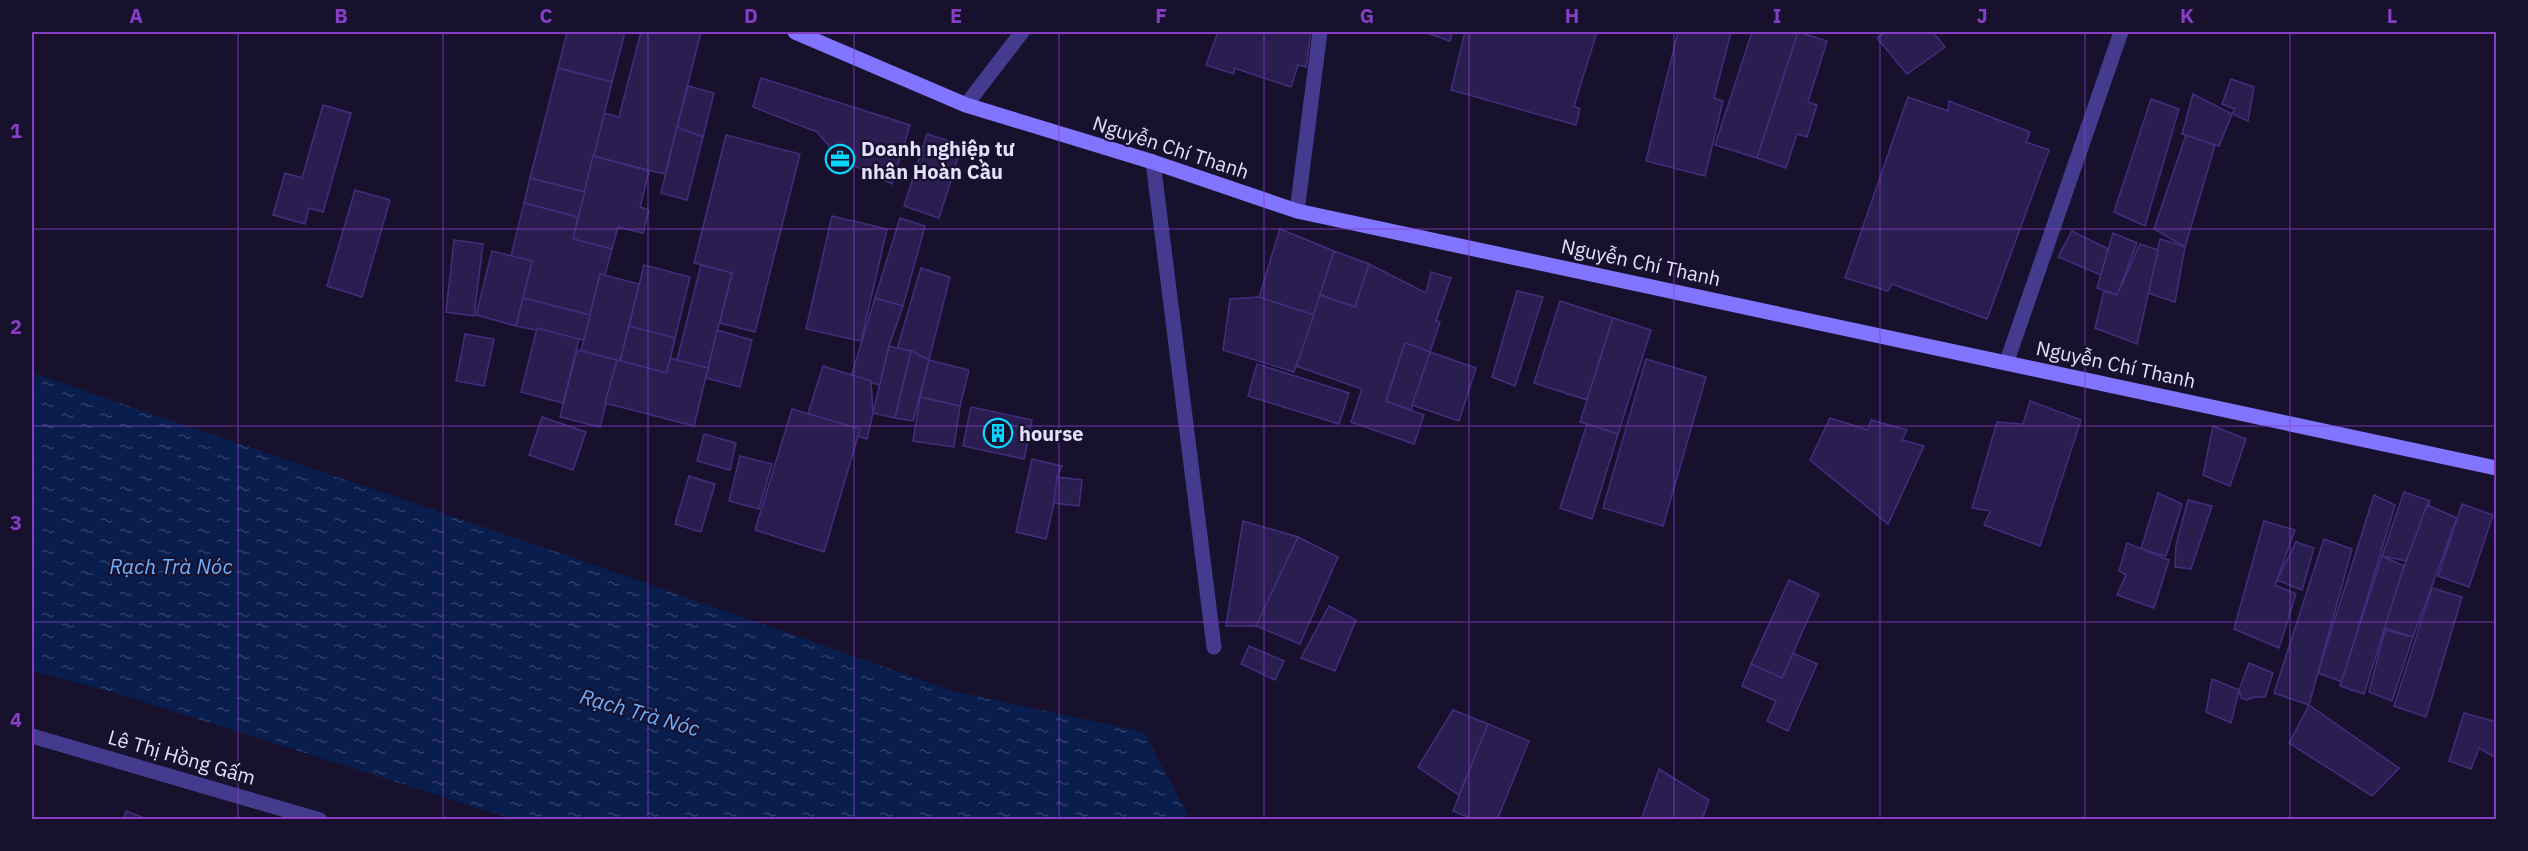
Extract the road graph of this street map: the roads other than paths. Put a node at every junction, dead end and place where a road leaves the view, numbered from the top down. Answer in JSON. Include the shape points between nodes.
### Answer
{"nodes":[{"id":1,"x":795,"y":32,"type":"edge"},
{"id":2,"x":1022,"y":32,"type":"edge"},
{"id":3,"x":1320,"y":32,"type":"edge"},
{"id":4,"x":2121,"y":32,"type":"edge"},
{"id":5,"x":966,"y":105,"type":"junction"},
{"id":6,"x":1153,"y":162,"type":"junction"},
{"id":7,"x":1297,"y":211,"type":"junction"},
{"id":8,"x":2007,"y":362,"type":"junction"},
{"id":9,"x":2496,"y":468,"type":"edge"},
{"id":10,"x":1214,"y":647,"type":"dead end"},
{"id":11,"x":32,"y":736,"type":"edge"},
{"id":12,"x":320,"y":819,"type":"edge"}],
"edges":[{"from":1,"to":5,"type":"main road","name":"Nguyễn Chí Thanh"},
{"from":2,"to":5,"type":"street"},
{"from":3,"to":7,"type":"street"},
{"from":4,"to":8,"type":"street"},
{"from":5,"to":6,"type":"main road","name":"Nguyễn Chí Thanh"},
{"from":6,"to":7,"type":"main road","name":"Nguyễn Chí Thanh"},
{"from":6,"to":10,"type":"street"},
{"from":7,"to":8,"type":"main road","name":"Nguyễn Chí Thanh"},
{"from":8,"to":9,"type":"main road","name":"Nguyễn Chí Thanh"},
{"from":11,"to":12,"type":"street","name":"Lê Thị Hồng Gấm"}]}
